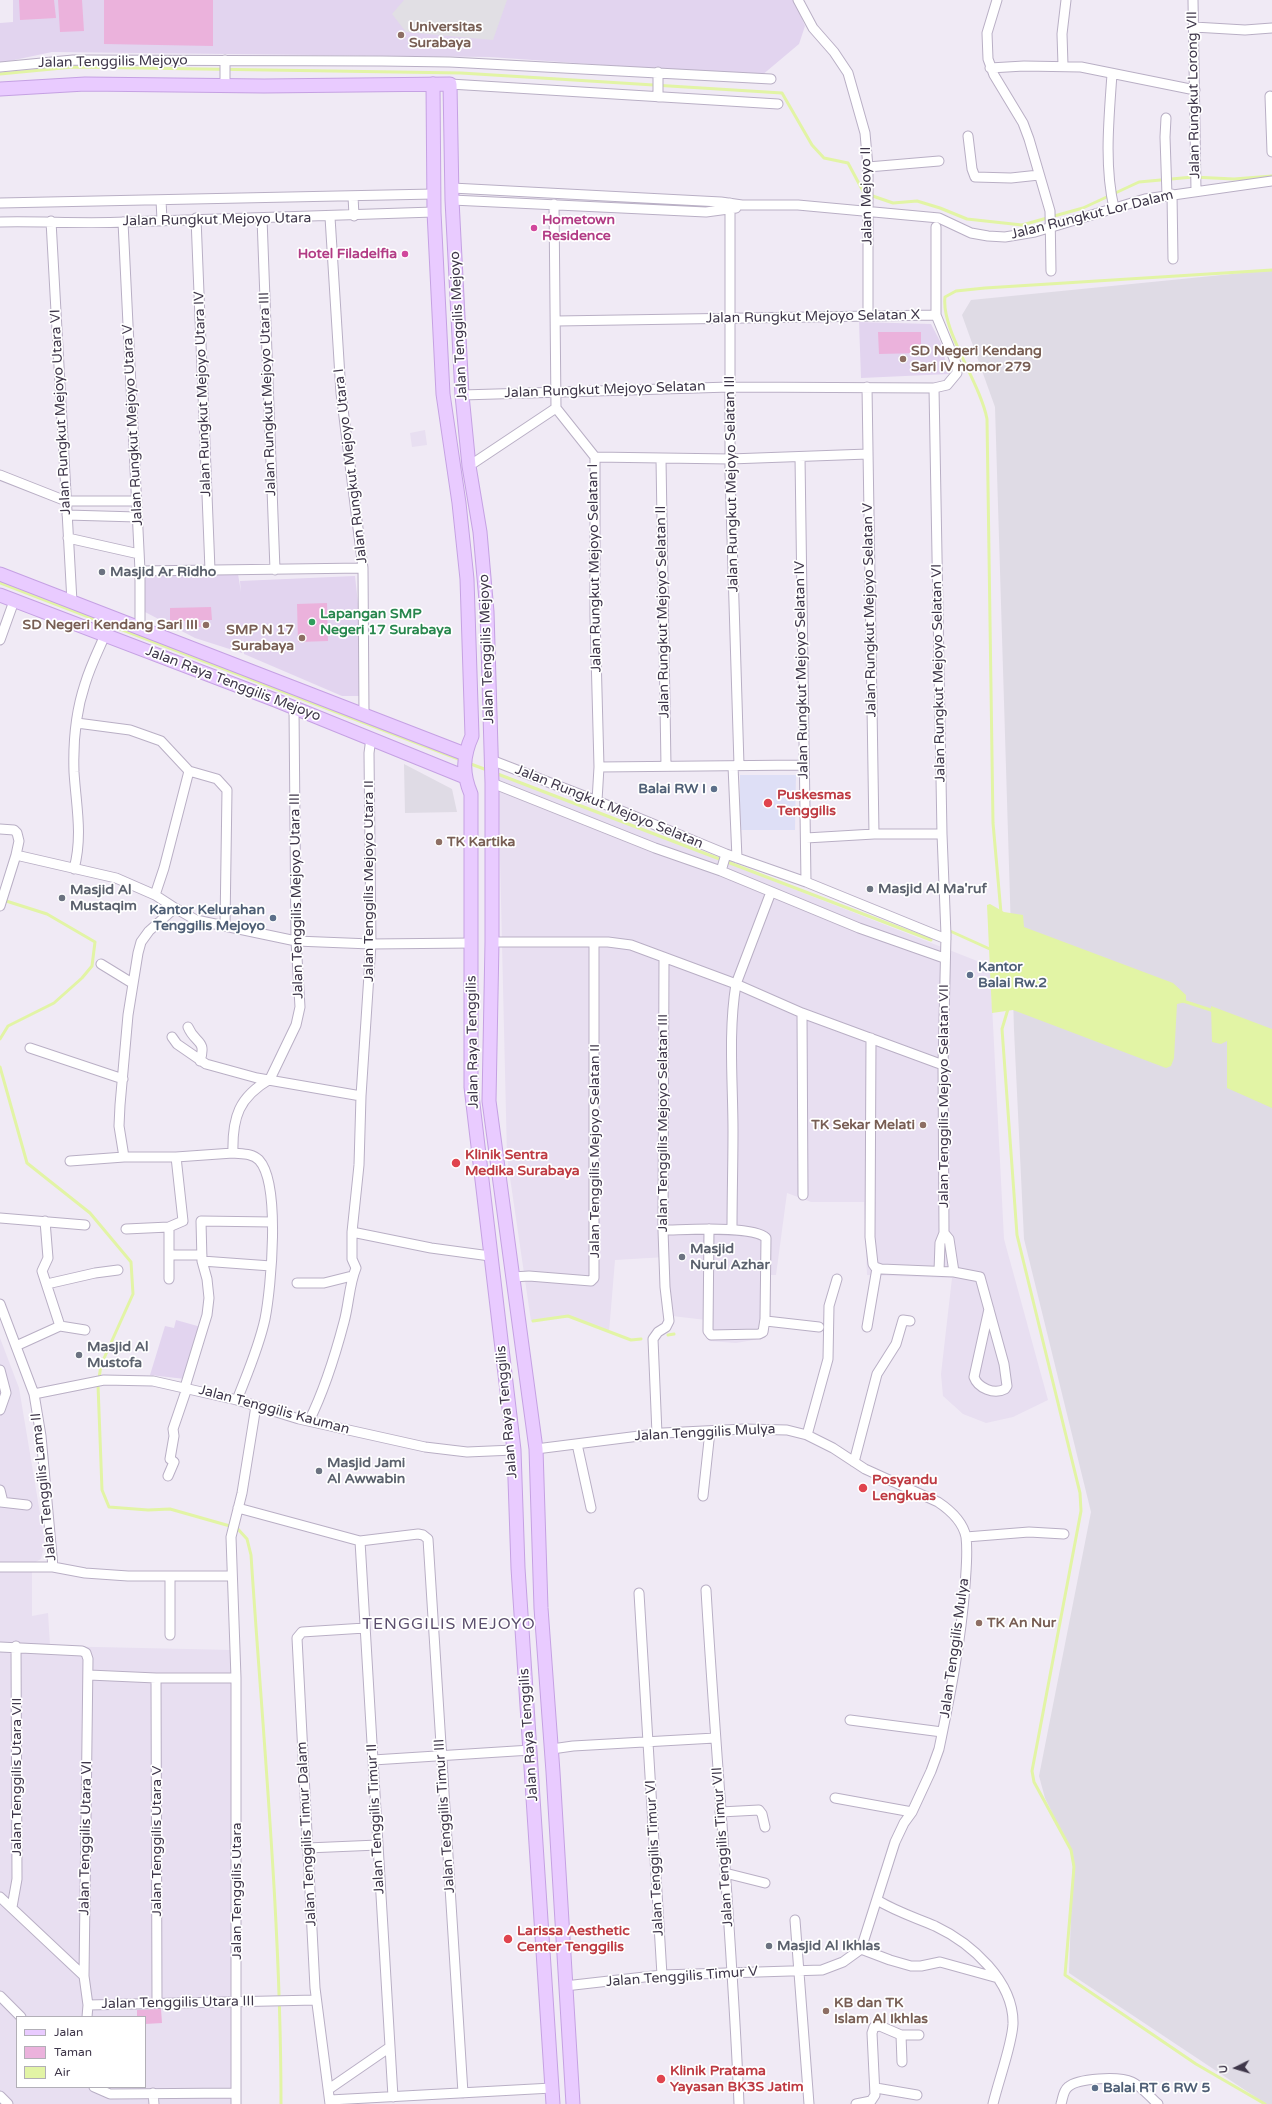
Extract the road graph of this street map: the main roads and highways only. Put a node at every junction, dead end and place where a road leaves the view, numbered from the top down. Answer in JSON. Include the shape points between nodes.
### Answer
{"nodes":[{"id":1,"x":433,"y":84,"type":"junction"},
{"id":2,"x":0,"y":89,"type":"edge"},
{"id":3,"x":450,"y":99,"type":"junction"},
{"id":4,"x":433,"y":100,"type":"junction"},
{"id":5,"x":457,"y":312,"type":"junction"},
{"id":6,"x":438,"y":314,"type":"junction"},
{"id":7,"x":2,"y":579,"type":"edge"},
{"id":8,"x":0,"y":595,"type":"edge"},
{"id":9,"x":468,"y":612,"type":"junction"},
{"id":10,"x":487,"y":612,"type":"junction"},
{"id":11,"x":276,"y":690,"type":"junction"},
{"id":12,"x":465,"y":765,"type":"junction"},
{"id":13,"x":491,"y":771,"type":"joint"},
{"id":14,"x":472,"y":850,"type":"junction"},
{"id":15,"x":492,"y":852,"type":"junction"},
{"id":16,"x":472,"y":1026,"type":"junction"},
{"id":17,"x":491,"y":1027,"type":"junction"},
{"id":18,"x":520,"y":1608,"type":"junction"},
{"id":19,"x":541,"y":1608,"type":"junction"},
{"id":20,"x":538,"y":1876,"type":"junction"},
{"id":21,"x":560,"y":1876,"type":"junction"},
{"id":22,"x":553,"y":2104,"type":"edge"},
{"id":23,"x":573,"y":2104,"type":"edge"}],
"edges":[{"from":1,"to":2,"type":"main road","name":"Jalan Tenggilis Mejoyo","via":[[225,82],[85,84]]},
{"from":1,"to":3,"type":"main road","name":"Jalan Tenggilis Mejoyo","via":[[450,84]]},
{"from":1,"to":4,"type":"main road","name":"Jalan Tenggilis Mejoyo"},
{"from":3,"to":4,"type":"main road","via":[[444,95],[436,96]]},
{"from":3,"to":5,"type":"main road","name":"Jalan Tenggilis Mejoyo"},
{"from":4,"to":6,"type":"main road","name":"Jalan Tenggilis Mejoyo"},
{"from":5,"to":6,"type":"main road"},
{"from":5,"to":10,"type":"main road","name":"Jalan Tenggilis Mejoyo","via":[[469,466],[480,532]]},
{"from":6,"to":9,"type":"main road","name":"Jalan Tenggilis Mejoyo","via":[[443,394],[459,502]]},
{"from":7,"to":11,"type":"main road","name":"Jalan Raya Tenggilis Mejoyo","via":[[140,628]]},
{"from":8,"to":11,"type":"main road","name":"Jalan Raya Tenggilis Mejoyo","via":[[105,635]]},
{"from":9,"to":10,"type":"main road"},
{"from":9,"to":12,"type":"main road","name":"Jalan Tenggilis Mejoyo","via":[[472,736]]},
{"from":10,"to":13,"type":"main road","name":"Jalan Tenggilis Mejoyo"},
{"from":11,"to":12,"type":"main road","name":"Jalan Raya Tenggilis Mejoyo","via":[[364,715]]},
{"from":11,"to":12,"type":"main road","name":"Jalan Raya Tenggilis Mejoyo","via":[[294,708],[371,738]]},
{"from":12,"to":14,"type":"main road","name":"Jalan Raya Tenggilis","via":[[471,794]]},
{"from":13,"to":15,"type":"main road","name":"Jalan Raya Tenggilis"},
{"from":14,"to":15,"type":"main road"},
{"from":14,"to":16,"type":"main road","name":"Jalan Raya Tenggilis"},
{"from":15,"to":17,"type":"main road","name":"Jalan Raya Tenggilis"},
{"from":16,"to":17,"type":"main road"},
{"from":16,"to":18,"type":"main road","name":"Jalan Raya Tenggilis","via":[[472,1100],[514,1450]]},
{"from":17,"to":19,"type":"main road","name":"Jalan Raya Tenggilis","via":[[489,1101],[536,1449]]},
{"from":18,"to":19,"type":"main road"},
{"from":18,"to":20,"type":"main road","name":"Jalan Raya Tenggilis"},
{"from":19,"to":21,"type":"main road","name":"Jalan Raya Tenggilis"},
{"from":20,"to":21,"type":"main road","via":[[548,1873]]},
{"from":20,"to":22,"type":"main road","name":"Jalan Raya Tenggilis"},
{"from":21,"to":23,"type":"main road","name":"Jalan Raya Tenggilis"}]}
